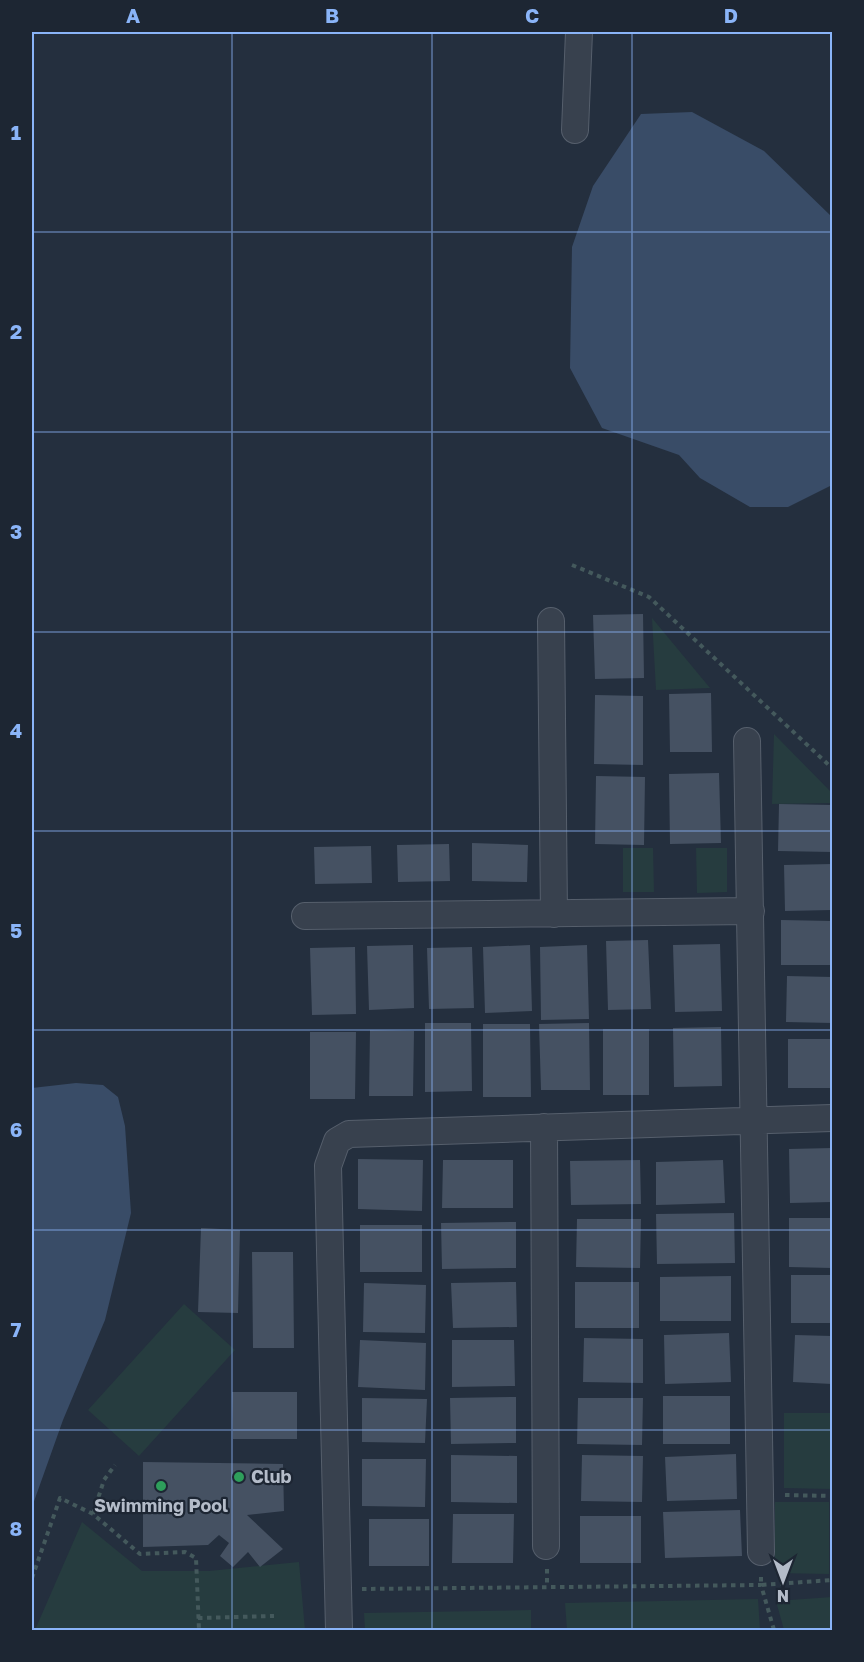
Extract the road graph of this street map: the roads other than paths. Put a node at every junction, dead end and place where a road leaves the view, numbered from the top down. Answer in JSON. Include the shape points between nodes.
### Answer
{"nodes":[{"id":1,"x":579,"y":32,"type":"edge"},
{"id":2,"x":575,"y":130,"type":"dead end"},
{"id":3,"x":551,"y":621,"type":"dead end"},
{"id":4,"x":747,"y":741,"type":"dead end"},
{"id":5,"x":751,"y":911,"type":"junction"},
{"id":6,"x":554,"y":914,"type":"junction"},
{"id":7,"x":305,"y":916,"type":"dead end"},
{"id":8,"x":832,"y":1118,"type":"edge"},
{"id":9,"x":754,"y":1120,"type":"junction"},
{"id":10,"x":544,"y":1127,"type":"junction"},
{"id":11,"x":546,"y":1546,"type":"dead end"},
{"id":12,"x":761,"y":1552,"type":"road end"},
{"id":13,"x":339,"y":1630,"type":"edge"}],
"edges":[{"from":1,"to":2,"type":"street"},
{"from":3,"to":6,"type":"street"},
{"from":4,"to":5,"type":"street"},
{"from":5,"to":6,"type":"street"},
{"from":5,"to":9,"type":"street"},
{"from":6,"to":7,"type":"street"},
{"from":8,"to":9,"type":"street"},
{"from":9,"to":10,"type":"street"},
{"from":9,"to":12,"type":"street"},
{"from":10,"to":11,"type":"street"},
{"from":10,"to":13,"type":"street","via":[[350,1134],[337,1141],[332,1150],[327,1166]]}]}
